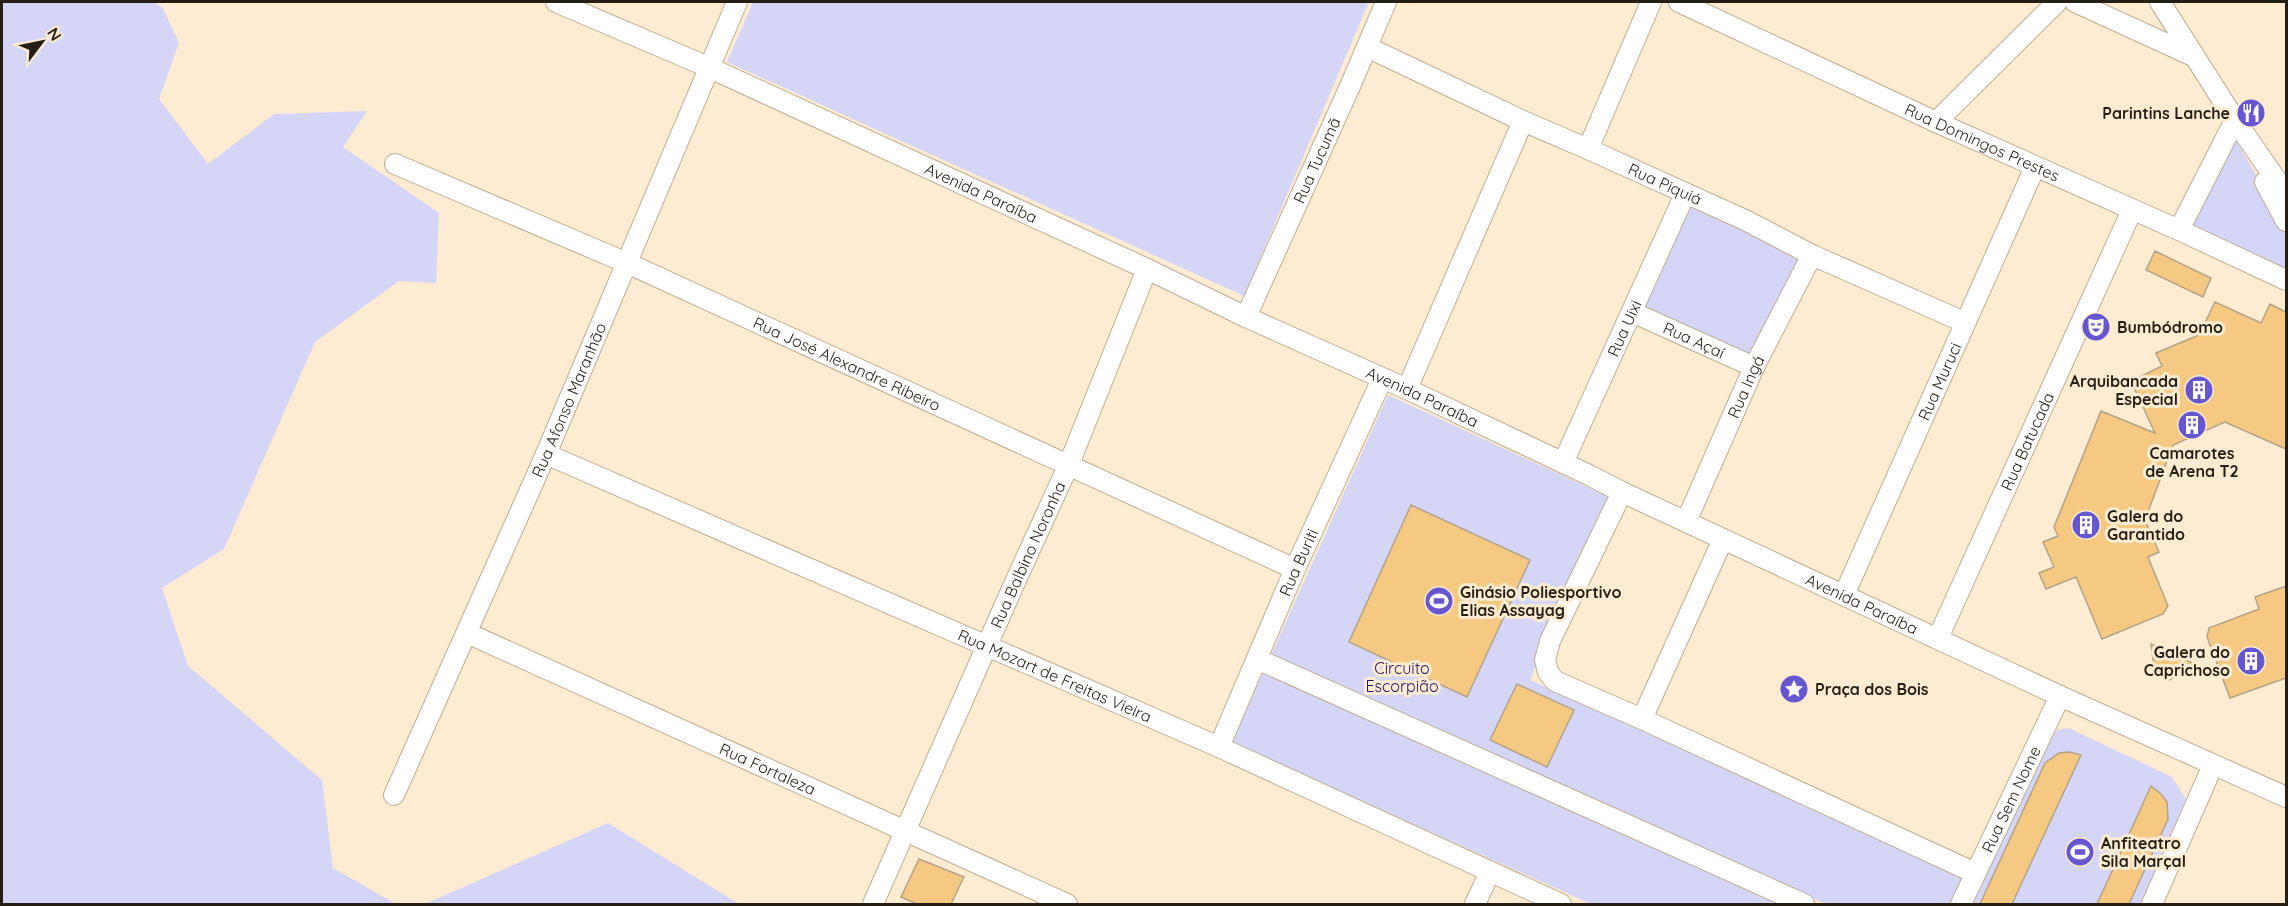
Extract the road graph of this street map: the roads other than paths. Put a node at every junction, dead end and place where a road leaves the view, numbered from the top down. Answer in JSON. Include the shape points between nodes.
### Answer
{"nodes":[{"id":1,"x":556,"y":2,"type":"edge"},
{"id":2,"x":736,"y":2,"type":"edge"},
{"id":3,"x":1386,"y":2,"type":"edge"},
{"id":4,"x":1652,"y":2,"type":"edge"},
{"id":5,"x":1679,"y":2,"type":"edge"},
{"id":6,"x":2057,"y":2,"type":"edge"},
{"id":7,"x":2075,"y":2,"type":"edge"},
{"id":8,"x":2160,"y":2,"type":"edge"},
{"id":9,"x":1367,"y":47,"type":"junction"},
{"id":10,"x":2193,"y":56,"type":"junction"},
{"id":11,"x":708,"y":67,"type":"junction"},
{"id":12,"x":2235,"y":120,"type":"junction"},
{"id":13,"x":1523,"y":121,"type":"junction"},
{"id":14,"x":1936,"y":122,"type":"junction"},
{"id":15,"x":1588,"y":149,"type":"junction"},
{"id":16,"x":395,"y":164,"type":"dead end"},
{"id":17,"x":2035,"y":166,"type":"junction"},
{"id":18,"x":1685,"y":194,"type":"junction"},
{"id":19,"x":2286,"y":194,"type":"edge"},
{"id":20,"x":2132,"y":210,"type":"junction"},
{"id":21,"x":2286,"y":220,"type":"edge"},
{"id":22,"x":2179,"y":230,"type":"junction"},
{"id":23,"x":1812,"y":255,"type":"junction"},
{"id":24,"x":627,"y":263,"type":"junction"},
{"id":25,"x":1147,"y":268,"type":"junction"},
{"id":26,"x":2286,"y":280,"type":"edge"},
{"id":27,"x":1632,"y":312,"type":"junction"},
{"id":28,"x":1246,"y":317,"type":"junction"},
{"id":29,"x":1964,"y":322,"type":"junction"},
{"id":30,"x":1754,"y":367,"type":"junction"},
{"id":31,"x":1383,"y":379,"type":"junction"},
{"id":32,"x":1407,"y":389,"type":"junction"},
{"id":33,"x":546,"y":454,"type":"junction"},
{"id":34,"x":1563,"y":463,"type":"junction"},
{"id":35,"x":1069,"y":464,"type":"junction"},
{"id":36,"x":1622,"y":492,"type":"junction"},
{"id":37,"x":1686,"y":522,"type":"junction"},
{"id":38,"x":1723,"y":539,"type":"junction"},
{"id":39,"x":1295,"y":569,"type":"junction"},
{"id":40,"x":1844,"y":595,"type":"junction"},
{"id":41,"x":467,"y":633,"type":"junction"},
{"id":42,"x":1938,"y":638,"type":"junction"},
{"id":43,"x":987,"y":646,"type":"junction"},
{"id":44,"x":1257,"y":659,"type":"junction"},
{"id":45,"x":2060,"y":696,"type":"junction"},
{"id":46,"x":1642,"y":719,"type":"junction"},
{"id":47,"x":1219,"y":747,"type":"junction"},
{"id":48,"x":2213,"y":765,"type":"junction"},
{"id":49,"x":394,"y":795,"type":"dead end"},
{"id":50,"x":2286,"y":797,"type":"edge"},
{"id":51,"x":905,"y":831,"type":"junction"},
{"id":52,"x":1490,"y":872,"type":"junction"},
{"id":53,"x":1975,"y":873,"type":"junction"},
{"id":54,"x":873,"y":904,"type":"edge"},
{"id":55,"x":1067,"y":904,"type":"edge"},
{"id":56,"x":1475,"y":904,"type":"edge"},
{"id":57,"x":1561,"y":904,"type":"edge"},
{"id":58,"x":1804,"y":904,"type":"edge"},
{"id":59,"x":1961,"y":904,"type":"edge"},
{"id":60,"x":2152,"y":904,"type":"edge"}],
"edges":[{"from":1,"to":11,"type":"street","name":"Avenida Paraíba"},
{"from":2,"to":11,"type":"street","name":"Rua Afonso Maranhão"},
{"from":3,"to":9,"type":"street","name":"Rua Tucumã"},
{"from":4,"to":15,"type":"street"},
{"from":5,"to":14,"type":"street","name":"Rua Domingos Prestes"},
{"from":6,"to":14,"type":"street"},
{"from":7,"to":10,"type":"street"},
{"from":8,"to":10,"type":"street"},
{"from":9,"to":13,"type":"street","name":"Rua Piquiá"},
{"from":9,"to":28,"type":"street","name":"Rua Tucumã"},
{"from":10,"to":12,"type":"street"},
{"from":11,"to":24,"type":"street","name":"Rua Afonso Maranhão"},
{"from":11,"to":25,"type":"street","name":"Avenida Paraíba"},
{"from":12,"to":19,"type":"street"},
{"from":12,"to":21,"type":"street"},
{"from":12,"to":22,"type":"street"},
{"from":13,"to":15,"type":"street","name":"Rua Piquiá"},
{"from":13,"to":32,"type":"street"},
{"from":14,"to":17,"type":"street","name":"Rua Domingos Prestes"},
{"from":15,"to":18,"type":"street","name":"Rua Piquiá"},
{"from":16,"to":24,"type":"street","name":"Rua José Alexandre Ribeiro"},
{"from":17,"to":20,"type":"street","name":"Rua Domingos Prestes"},
{"from":17,"to":29,"type":"street","name":"Rua Muruci"},
{"from":18,"to":23,"type":"street","name":"Rua Piquiá"},
{"from":18,"to":27,"type":"street","name":"Rua Uixi"},
{"from":20,"to":22,"type":"street","name":"Rua Domingos Prestes"},
{"from":20,"to":42,"type":"street","name":"Rua Batucada"},
{"from":22,"to":26,"type":"street","name":"Rua Domingos Prestes"},
{"from":23,"to":29,"type":"street","name":"Rua Piquiá"},
{"from":23,"to":30,"type":"street","name":"Rua Ingá"},
{"from":24,"to":33,"type":"street","name":"Rua Afonso Maranhão"},
{"from":24,"to":35,"type":"street","name":"Rua José Alexandre Ribeiro"},
{"from":25,"to":28,"type":"street","name":"Avenida Paraíba"},
{"from":25,"to":35,"type":"street","name":"Rua Balbino Noronha"},
{"from":27,"to":30,"type":"street","name":"Rua Açaí"},
{"from":27,"to":34,"type":"street","name":"Rua Uixi"},
{"from":28,"to":31,"type":"street","name":"Avenida Paraíba"},
{"from":29,"to":40,"type":"street","name":"Rua Muruci"},
{"from":30,"to":37,"type":"street","name":"Rua Ingá"},
{"from":31,"to":32,"type":"street","name":"Avenida Paraíba"},
{"from":31,"to":39,"type":"street","name":"Rua Buriti"},
{"from":32,"to":34,"type":"street","name":"Avenida Paraíba"},
{"from":33,"to":41,"type":"street","name":"Rua Afonso Maranhão"},
{"from":33,"to":43,"type":"street","name":"Rua Mozart de Freitas Vieira"},
{"from":34,"to":36,"type":"street","name":"Avenida Paraíba"},
{"from":35,"to":39,"type":"street","name":"Rua José Alexandre Ribeiro"},
{"from":35,"to":43,"type":"street","name":"Rua Balbino Noronha"},
{"from":36,"to":37,"type":"street","name":"Avenida Paraíba"},
{"from":36,"to":46,"type":"street","via":[[1559,621],[1545,660],[1555,681]]},
{"from":37,"to":38,"type":"street","name":"Avenida Paraíba"},
{"from":38,"to":40,"type":"street","name":"Avenida Paraíba"},
{"from":38,"to":46,"type":"street"},
{"from":39,"to":44,"type":"street","name":"Rua Buriti"},
{"from":40,"to":42,"type":"street","name":"Avenida Paraíba"},
{"from":41,"to":49,"type":"street","name":"Rua Afonso Maranhão"},
{"from":41,"to":51,"type":"street","name":"Rua Fortaleza"},
{"from":42,"to":45,"type":"street","name":"Avenida Paraíba"},
{"from":43,"to":47,"type":"street","name":"Rua Mozart de Freitas Vieira"},
{"from":43,"to":51,"type":"street","name":"Rua Balbino Noronha"},
{"from":44,"to":47,"type":"street","name":"Rua Buriti"},
{"from":44,"to":58,"type":"street"},
{"from":45,"to":48,"type":"street","name":"Avenida Paraíba"},
{"from":45,"to":53,"type":"street","name":"Rua Sem Nome"},
{"from":46,"to":53,"type":"street"},
{"from":47,"to":52,"type":"street","name":"Rua Mozart de Freitas Vieira"},
{"from":48,"to":50,"type":"street","name":"Avenida Paraíba"},
{"from":48,"to":60,"type":"street"},
{"from":51,"to":54,"type":"street","name":"Rua Balbino Noronha"},
{"from":51,"to":55,"type":"street","name":"Rua Fortaleza"},
{"from":52,"to":56,"type":"street"},
{"from":52,"to":57,"type":"street","name":"Rua Mozart de Freitas Vieira"},
{"from":53,"to":59,"type":"street","name":"Rua Sem Nome"}]}
